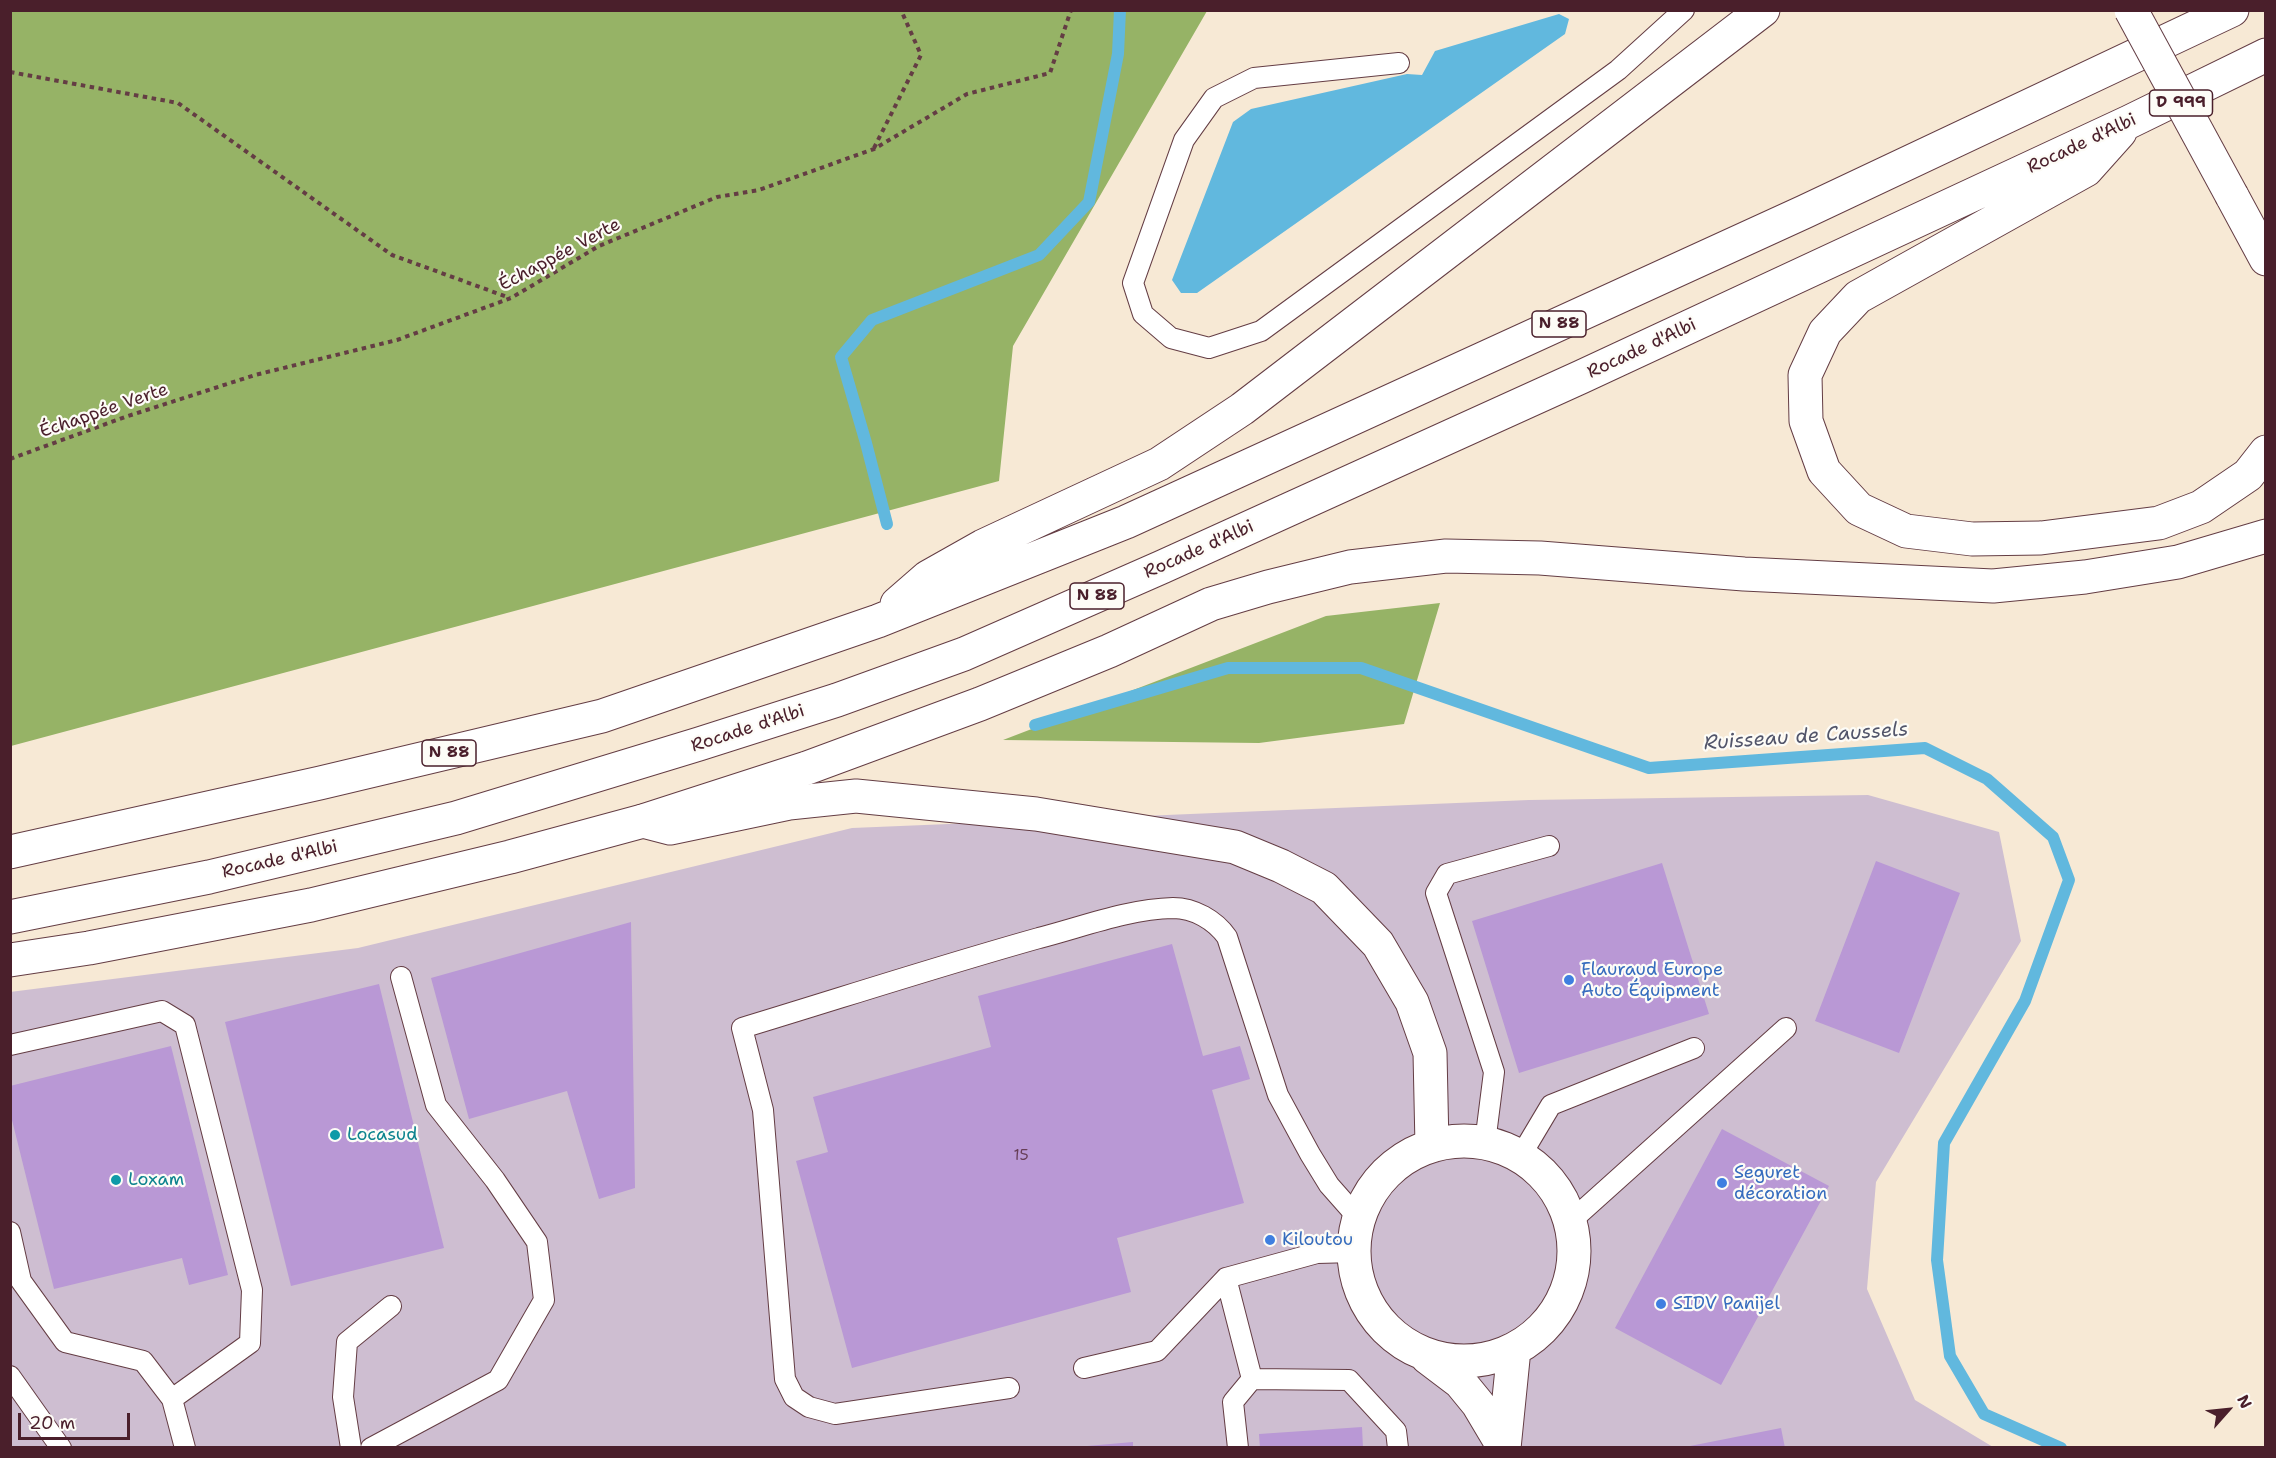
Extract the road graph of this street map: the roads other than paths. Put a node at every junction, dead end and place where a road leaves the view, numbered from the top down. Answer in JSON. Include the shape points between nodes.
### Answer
{"nodes":[{"id":1,"x":1684,"y":10,"type":"edge"},
{"id":2,"x":1762,"y":10,"type":"edge"},
{"id":3,"x":2131,"y":10,"type":"edge"},
{"id":4,"x":2232,"y":10,"type":"edge"},
{"id":5,"x":2265,"y":55,"type":"edge"},
{"id":6,"x":1400,"y":63,"type":"dead end"},
{"id":7,"x":2129,"y":122,"type":"junction"},
{"id":8,"x":2265,"y":259,"type":"edge"},
{"id":9,"x":2265,"y":452,"type":"edge"},
{"id":10,"x":2265,"y":536,"type":"edge"},
{"id":11,"x":878,"y":621,"type":"junction"},
{"id":12,"x":644,"y":821,"type":"junction"},
{"id":13,"x":1549,"y":846,"type":"dead end"},
{"id":14,"x":10,"y":852,"type":"edge"},
{"id":15,"x":10,"y":917,"type":"edge"},
{"id":16,"x":10,"y":960,"type":"edge"},
{"id":17,"x":401,"y":977,"type":"dead end"},
{"id":18,"x":1786,"y":1028,"type":"dead end"},
{"id":19,"x":10,"y":1045,"type":"edge"},
{"id":20,"x":1694,"y":1048,"type":"dead end"},
{"id":21,"x":1485,"y":1143,"type":"junction"},
{"id":22,"x":1432,"y":1146,"type":"junction"},
{"id":23,"x":1520,"y":1157,"type":"junction"},
{"id":24,"x":1359,"y":1219,"type":"junction"},
{"id":25,"x":1570,"y":1222,"type":"junction"},
{"id":26,"x":10,"y":1232,"type":"edge"},
{"id":27,"x":1354,"y":1252,"type":"junction"},
{"id":28,"x":1226,"y":1278,"type":"junction"},
{"id":29,"x":391,"y":1306,"type":"dead end"},
{"id":30,"x":1514,"y":1349,"type":"junction"},
{"id":31,"x":1422,"y":1353,"type":"junction"},
{"id":32,"x":1084,"y":1368,"type":"dead end"},
{"id":33,"x":10,"y":1377,"type":"edge"},
{"id":34,"x":1251,"y":1379,"type":"junction"},
{"id":35,"x":1009,"y":1388,"type":"dead end"},
{"id":36,"x":172,"y":1399,"type":"junction"},
{"id":37,"x":1503,"y":1447,"type":"edge"},
{"id":38,"x":61,"y":1448,"type":"edge"},
{"id":39,"x":185,"y":1448,"type":"edge"},
{"id":40,"x":351,"y":1448,"type":"edge"},
{"id":41,"x":370,"y":1448,"type":"edge"},
{"id":42,"x":1238,"y":1448,"type":"edge"},
{"id":43,"x":1398,"y":1448,"type":"edge"}],
"edges":[{"from":1,"to":6,"type":"lane","via":[[1618,70],[1262,331],[1209,348],[1171,338],[1143,314],[1133,283],[1184,140],[1214,98],[1254,78]]},
{"from":2,"to":11,"type":"main road","via":[[1242,409],[1160,464],[983,546],[928,577]]},
{"from":3,"to":8,"type":"main road","number":"D 999","bridge":true},
{"from":4,"to":11,"type":"main road","number":"N 88","via":[[1793,217],[1126,522]]},
{"from":5,"to":7,"type":"main road","name":"Rocade d'Albi","number":"N 88"},
{"from":7,"to":9,"type":"main road","via":[[2086,170],[1858,297],[1825,332],[1805,375],[1806,421],[1824,471],[1858,509],[1906,531],[1972,539],[2041,538],[2159,523],[2201,507],[2248,475]]},
{"from":7,"to":15,"type":"main road","name":"Rocade d'Albi","number":"N 88","via":[[1570,382],[964,654],[806,710],[456,818],[209,877]]},
{"from":10,"to":12,"type":"main road","via":[[2178,562],[1993,586],[1744,574],[1540,558],[1446,556],[1350,567],[1211,604],[980,704],[807,768]]},
{"from":11,"to":14,"type":"main road","number":"N 88","via":[[602,716]]},
{"from":12,"to":16,"type":"main road","via":[[311,905]]},
{"from":12,"to":22,"type":"main road","via":[[670,828],[789,803],[856,796],[1036,814],[1235,847],[1263,858],[1324,888],[1378,944],[1412,1002],[1430,1053]]},
{"from":13,"to":21,"type":"lane","via":[[1447,874],[1437,893],[1494,1072]]},
{"from":17,"to":41,"type":"lane","via":[[436,1105],[537,1242],[544,1300],[498,1380]]},
{"from":18,"to":25,"type":"lane"},
{"from":19,"to":36,"type":"lane","via":[[162,1011],[185,1025],[252,1290],[250,1343]]},
{"from":20,"to":23,"type":"lane","via":[[1551,1105]]},
{"from":21,"to":22,"type":"main road"},
{"from":21,"to":23,"type":"main road"},
{"from":22,"to":24,"type":"main road","via":[[1412,1154],[1379,1181]]},
{"from":23,"to":25,"type":"main road","via":[[1551,1185]]},
{"from":24,"to":27,"type":"main road"},
{"from":24,"to":35,"type":"lane","via":[[1329,1185],[1278,1095],[1227,937],[1218,924],[1191,911],[1174,908],[1139,912],[1104,921],[742,1028],[763,1110],[785,1379],[794,1397],[809,1407],[835,1414]]},
{"from":25,"to":30,"type":"main road","via":[[1573,1265],[1560,1305],[1548,1323]]},
{"from":26,"to":36,"type":"lane","via":[[21,1281],[65,1342],[143,1361]]},
{"from":27,"to":28,"type":"lane","via":[[1317,1253]]},
{"from":27,"to":31,"type":"main road","via":[[1362,1294],[1373,1312],[1403,1343]]},
{"from":28,"to":32,"type":"lane","via":[[1157,1351]]},
{"from":28,"to":34,"type":"lane"},
{"from":29,"to":40,"type":"lane","via":[[346,1342],[343,1396]]},
{"from":30,"to":31,"type":"main road","via":[[1478,1361]]},
{"from":30,"to":37,"type":"main road"},
{"from":31,"to":37,"type":"main road","via":[[1460,1382]]},
{"from":33,"to":38,"type":"lane"},
{"from":34,"to":42,"type":"lane","via":[[1233,1402]]},
{"from":34,"to":43,"type":"lane","via":[[1349,1380],[1396,1431]]},
{"from":36,"to":39,"type":"lane"}]}
